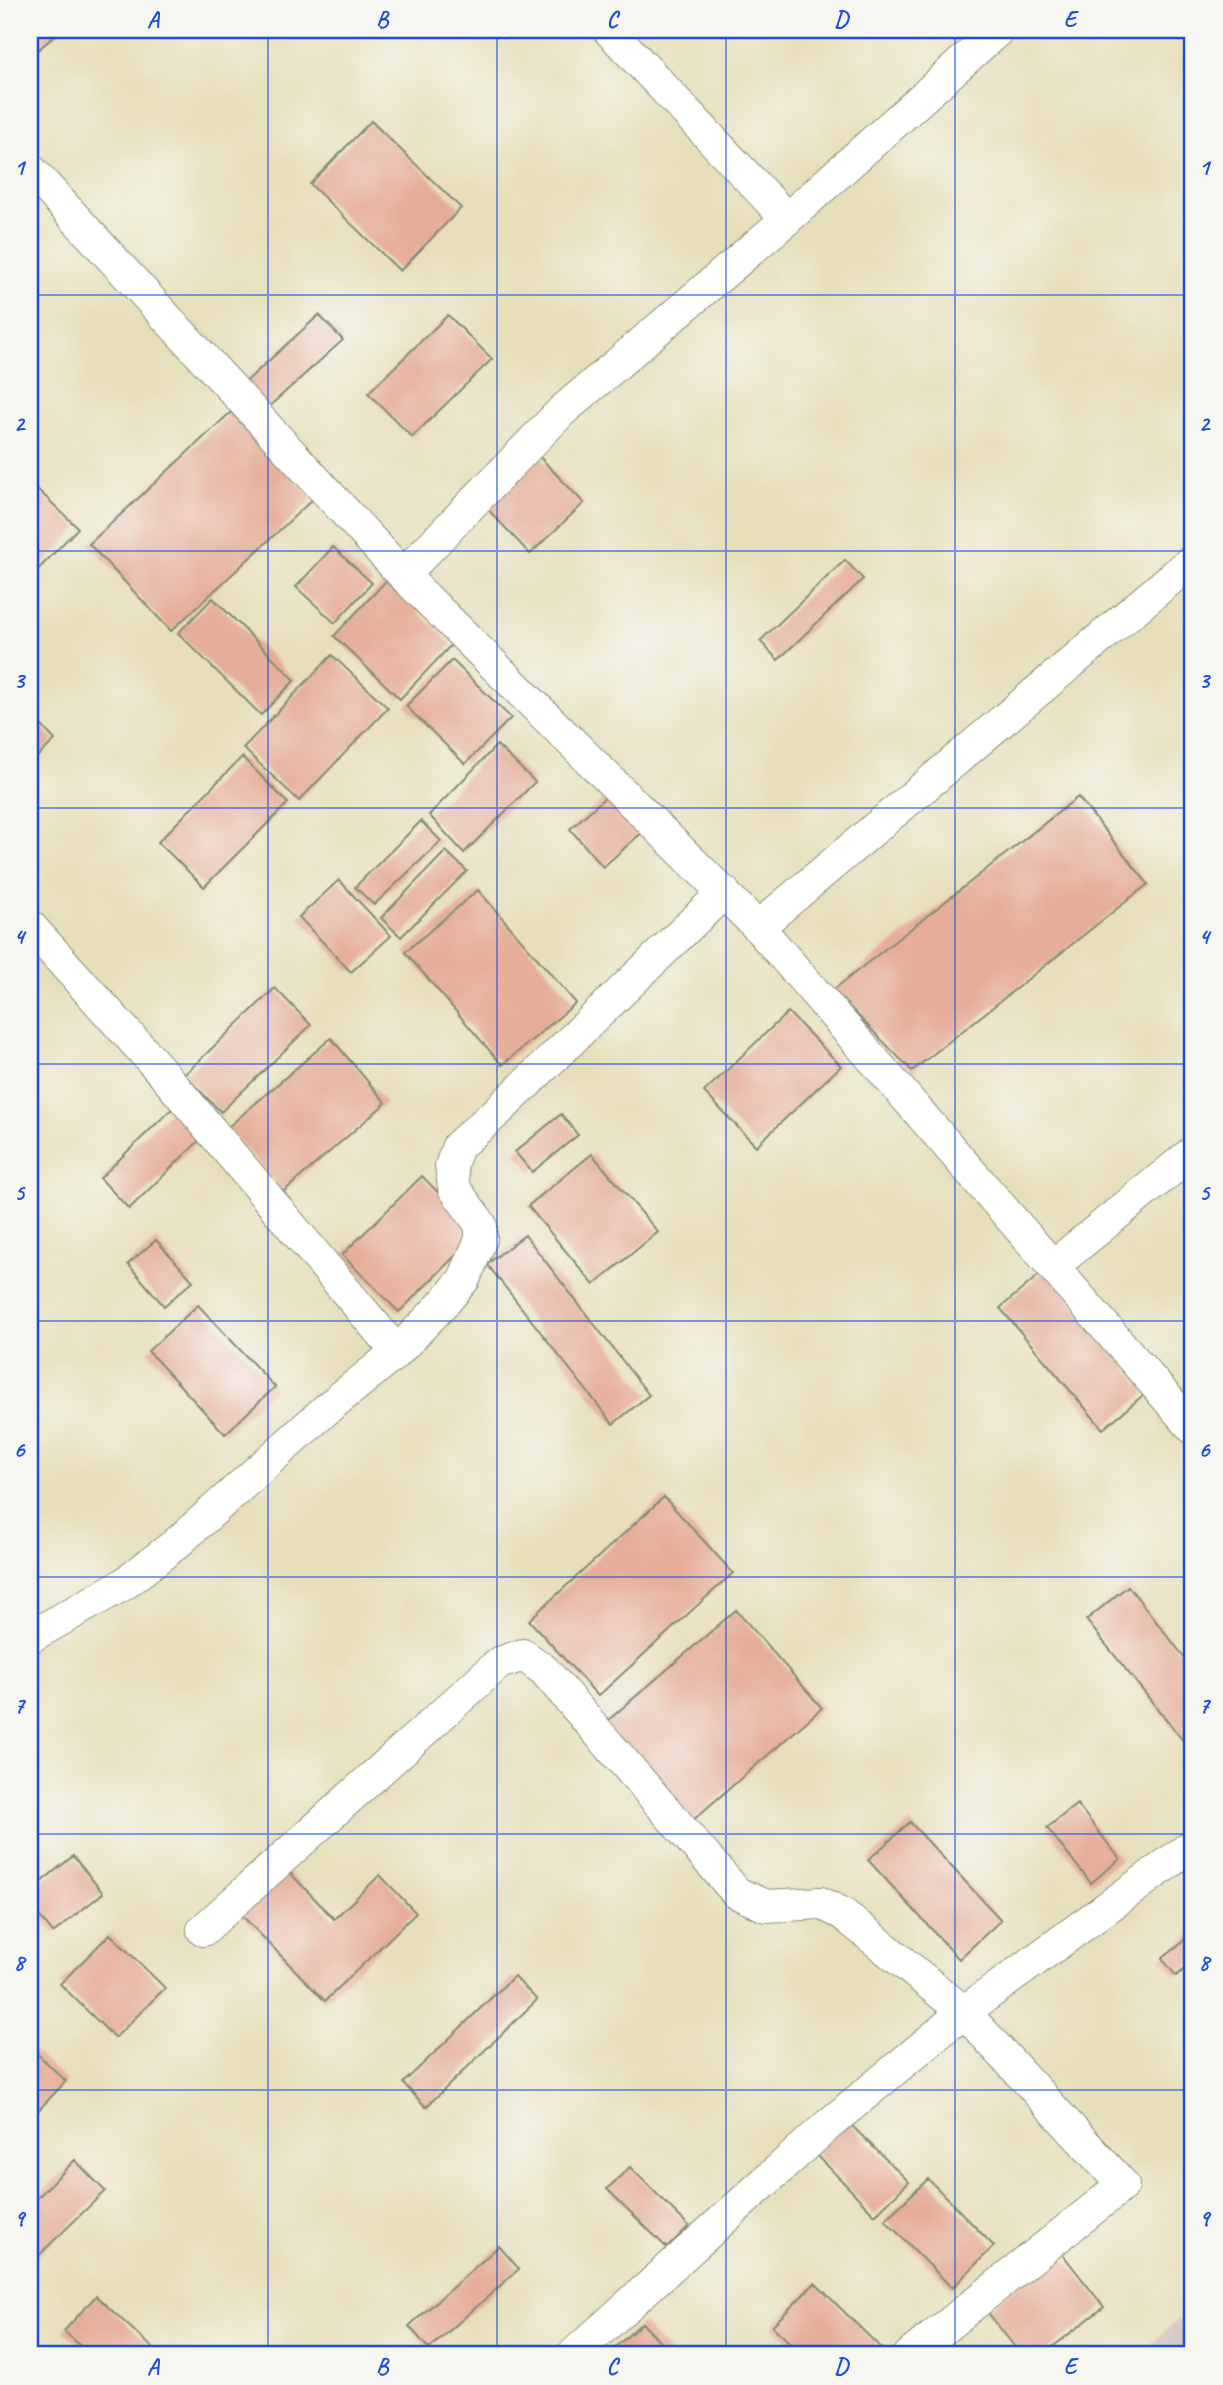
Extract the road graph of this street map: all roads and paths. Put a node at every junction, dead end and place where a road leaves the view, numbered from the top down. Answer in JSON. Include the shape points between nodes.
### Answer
{"nodes":[{"id":1,"x":609,"y":30,"type":"edge"},
{"id":2,"x":998,"y":30,"type":"edge"},
{"id":3,"x":30,"y":169,"type":"edge"},
{"id":4,"x":787,"y":219,"type":"junction"},
{"id":5,"x":1193,"y":560,"type":"edge"},
{"id":6,"x":403,"y":575,"type":"junction"},
{"id":7,"x":724,"y":892,"type":"junction"},
{"id":8,"x":30,"y":926,"type":"edge"},
{"id":9,"x":758,"y":927,"type":"junction"},
{"id":10,"x":1193,"y":1152,"type":"edge"},
{"id":11,"x":1053,"y":1266,"type":"junction"},
{"id":12,"x":397,"y":1352,"type":"junction"},
{"id":13,"x":1193,"y":1428,"type":"edge"},
{"id":14,"x":30,"y":1637,"type":"edge"},
{"id":15,"x":1193,"y":1845,"type":"edge"},
{"id":16,"x":203,"y":1930,"type":"dead end"},
{"id":17,"x":964,"y":2012,"type":"junction"},
{"id":18,"x":573,"y":2355,"type":"edge"},
{"id":19,"x":910,"y":2355,"type":"edge"}],
"edges":[{"from":1,"to":4,"type":"street"},
{"from":2,"to":4,"type":"street"},
{"from":3,"to":6,"type":"street"},
{"from":4,"to":6,"type":"street","via":[[562,411]]},
{"from":5,"to":9,"type":"street"},
{"from":6,"to":7,"type":"street"},
{"from":7,"to":9,"type":"street"},
{"from":7,"to":12,"type":"street","via":[[458,1146],[451,1166],[454,1188],[481,1224],[481,1239],[464,1279]]},
{"from":8,"to":12,"type":"street","via":[[161,1071]]},
{"from":9,"to":11,"type":"street"},
{"from":10,"to":11,"type":"street"},
{"from":11,"to":13,"type":"street"},
{"from":12,"to":14,"type":"street","via":[[177,1543],[124,1584]]},
{"from":15,"to":17,"type":"street"},
{"from":16,"to":17,"type":"street","via":[[499,1662],[523,1655],[544,1670],[737,1893],[766,1906],[821,1903],[843,1914]]},
{"from":17,"to":18,"type":"street","via":[[828,2125]]},
{"from":17,"to":19,"type":"street","via":[[1123,2185]]}]}
